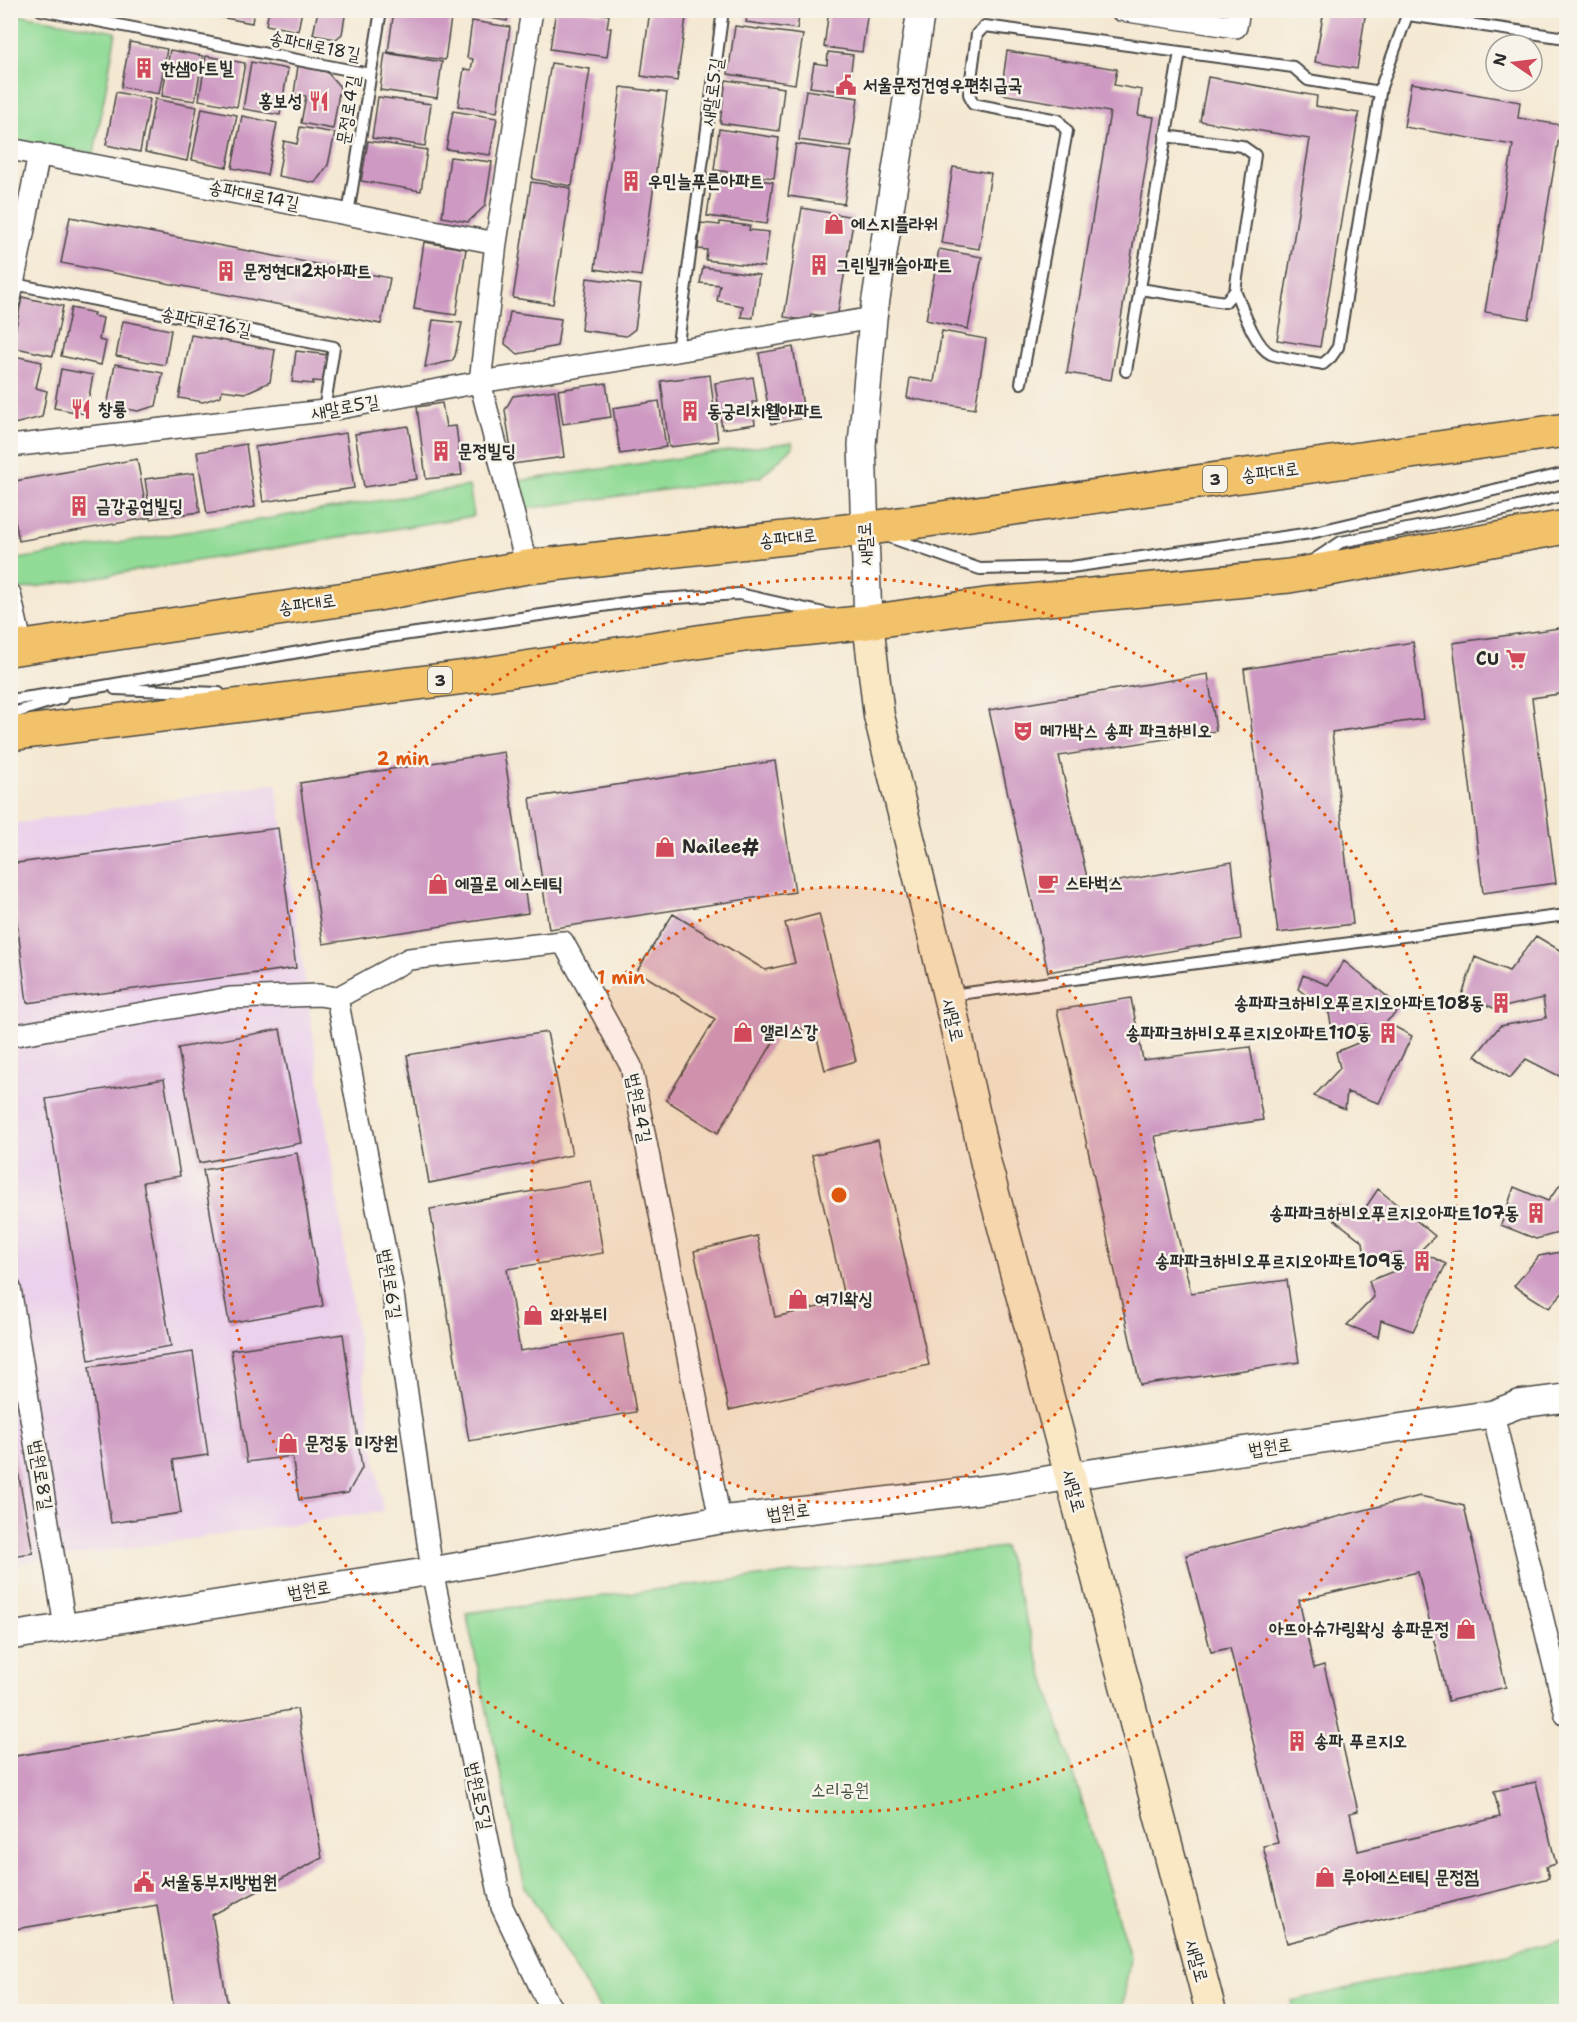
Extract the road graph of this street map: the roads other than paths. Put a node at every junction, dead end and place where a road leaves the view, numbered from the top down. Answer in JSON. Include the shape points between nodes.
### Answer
{"nodes":[{"id":1,"x":41,"y":10,"type":"edge"},
{"id":2,"x":381,"y":10,"type":"edge"},
{"id":3,"x":532,"y":10,"type":"edge"},
{"id":4,"x":723,"y":10,"type":"edge"},
{"id":5,"x":921,"y":10,"type":"edge"},
{"id":6,"x":1121,"y":10,"type":"edge"},
{"id":7,"x":1239,"y":10,"type":"edge"},
{"id":8,"x":1409,"y":13,"type":"edge"},
{"id":9,"x":1566,"y":38,"type":"edge"},
{"id":10,"x":1180,"y":52,"type":"junction"},
{"id":11,"x":370,"y":74,"type":"junction"},
{"id":12,"x":1380,"y":92,"type":"junction"},
{"id":13,"x":1165,"y":136,"type":"junction"},
{"id":14,"x":10,"y":148,"type":"edge"},
{"id":15,"x":39,"y":154,"type":"junction"},
{"id":16,"x":348,"y":214,"type":"junction"},
{"id":17,"x":496,"y":243,"type":"junction"},
{"id":18,"x":1140,"y":289,"type":"junction"},
{"id":19,"x":1236,"y":291,"type":"junction"},
{"id":20,"x":12,"y":292,"type":"edge"},
{"id":21,"x":873,"y":318,"type":"junction"},
{"id":22,"x":677,"y":351,"type":"junction"},
{"id":23,"x":1126,"y":371,"type":"dead end"},
{"id":24,"x":480,"y":382,"type":"junction"},
{"id":25,"x":1021,"y":383,"type":"dead end"},
{"id":26,"x":324,"y":411,"type":"junction"},
{"id":27,"x":1566,"y":430,"type":"edge"},
{"id":28,"x":10,"y":446,"type":"edge"},
{"id":29,"x":1566,"y":474,"type":"edge"},
{"id":30,"x":1566,"y":495,"type":"edge"},
{"id":31,"x":1566,"y":527,"type":"edge"},
{"id":32,"x":864,"y":529,"type":"junction"},
{"id":33,"x":527,"y":567,"type":"junction"},
{"id":34,"x":1289,"y":576,"type":"junction"},
{"id":35,"x":10,"y":594,"type":"edge"},
{"id":36,"x":868,"y":622,"type":"junction"},
{"id":37,"x":16,"y":648,"type":"edge"},
{"id":38,"x":93,"y":688,"type":"junction"},
{"id":39,"x":307,"y":697,"type":"junction"},
{"id":40,"x":10,"y":700,"type":"edge"},
{"id":41,"x":10,"y":714,"type":"edge"},
{"id":42,"x":10,"y":734,"type":"edge"},
{"id":43,"x":1566,"y":915,"type":"edge"},
{"id":44,"x":948,"y":996,"type":"junction"},
{"id":45,"x":337,"y":998,"type":"junction"},
{"id":46,"x":10,"y":1036,"type":"edge"},
{"id":47,"x":10,"y":1288,"type":"edge"},
{"id":48,"x":1566,"y":1398,"type":"edge"},
{"id":49,"x":1493,"y":1414,"type":"junction"},
{"id":50,"x":1070,"y":1476,"type":"junction"},
{"id":51,"x":720,"y":1520,"type":"junction"},
{"id":52,"x":432,"y":1571,"type":"junction"},
{"id":53,"x":65,"y":1627,"type":"junction"},
{"id":54,"x":10,"y":1636,"type":"edge"},
{"id":55,"x":1566,"y":1715,"type":"edge"},
{"id":56,"x":554,"y":2012,"type":"edge"},
{"id":57,"x":1210,"y":2012,"type":"edge"}],
"edges":[{"from":1,"to":11,"type":"lane","name":"송파대로18길"},
{"from":2,"to":11,"type":"lane","name":"문정로4길"},
{"from":3,"to":17,"type":"street"},
{"from":4,"to":22,"type":"lane","name":"새말로5길"},
{"from":5,"to":21,"type":"street","name":"새말로"},
{"from":6,"to":7,"type":"street","via":[[1236,27]]},
{"from":8,"to":9,"type":"lane"},
{"from":8,"to":12,"type":"lane"},
{"from":10,"to":12,"type":"lane","via":[[1293,67],[1308,80]]},
{"from":10,"to":13,"type":"lane"},
{"from":10,"to":25,"type":"lane","via":[[986,26],[977,34],[969,94],[973,104],[1058,120],[1067,131]]},
{"from":11,"to":16,"type":"lane","name":"문정로4길"},
{"from":12,"to":19,"type":"lane","via":[[1338,347],[1331,357],[1323,364],[1269,353],[1251,328]]},
{"from":13,"to":18,"type":"lane"},
{"from":13,"to":19,"type":"lane","via":[[1242,146],[1255,155]]},
{"from":14,"to":15,"type":"street","name":"송파대로14길"},
{"from":15,"to":16,"type":"street","name":"송파대로14길"},
{"from":15,"to":20,"type":"street","name":"송파대로16길"},
{"from":16,"to":17,"type":"street","name":"송파대로14길"},
{"from":17,"to":24,"type":"street"},
{"from":18,"to":19,"type":"lane","via":[[1225,302]]},
{"from":18,"to":23,"type":"lane"},
{"from":20,"to":26,"type":"lane","name":"송파대로16길","via":[[334,347]]},
{"from":21,"to":22,"type":"street","name":"새말로5길"},
{"from":21,"to":32,"type":"street","name":"새말로","via":[[862,445]]},
{"from":22,"to":24,"type":"street","name":"새말로5길"},
{"from":24,"to":26,"type":"street","name":"새말로5길"},
{"from":24,"to":33,"type":"street"},
{"from":26,"to":28,"type":"street","name":"새말로5길"},
{"from":27,"to":32,"type":"main road","name":"송파대로","number":"3"},
{"from":29,"to":32,"type":"lane","via":[[1311,533],[1071,567],[980,569]]},
{"from":30,"to":34,"type":"lane","via":[[1341,542]]},
{"from":31,"to":34,"type":"main road","number":"3"},
{"from":32,"to":33,"type":"main road","name":"송파대로","number":"3"},
{"from":32,"to":36,"type":"street","name":"새말로"},
{"from":33,"to":37,"type":"main road","name":"송파대로","number":"3","via":[[372,595]]},
{"from":34,"to":36,"type":"main road","number":"3","via":[[985,605]]},
{"from":35,"to":37,"type":"street"},
{"from":36,"to":38,"type":"lane","via":[[739,594],[644,600],[368,639]]},
{"from":36,"to":39,"type":"main road","number":"3","via":[[744,635]]},
{"from":36,"to":44,"type":"main road","name":"새말로","via":[[879,716]]},
{"from":38,"to":39,"type":"lane"},
{"from":38,"to":40,"type":"lane"},
{"from":38,"to":41,"type":"lane"},
{"from":39,"to":42,"type":"main road","number":"3"},
{"from":43,"to":44,"type":"lane"},
{"from":44,"to":50,"type":"main road","name":"새말로","via":[[986,1164]]},
{"from":45,"to":46,"type":"street","via":[[230,998]]},
{"from":45,"to":51,"type":"street","name":"법원로4길","via":[[409,958],[563,942],[631,1066]]},
{"from":45,"to":52,"type":"street","name":"법원로6길","via":[[392,1287]]},
{"from":47,"to":53,"type":"street","name":"법원로8길"},
{"from":48,"to":49,"type":"street","name":"법원로","via":[[1519,1404]]},
{"from":49,"to":50,"type":"street","name":"법원로"},
{"from":49,"to":55,"type":"street"},
{"from":50,"to":51,"type":"street","name":"법원로"},
{"from":50,"to":57,"type":"main road","name":"새말로"},
{"from":51,"to":52,"type":"street","name":"법원로"},
{"from":52,"to":53,"type":"street","name":"법원로"},
{"from":52,"to":56,"type":"street","name":"법원로5길","via":[[502,1907]]},
{"from":53,"to":54,"type":"street","name":"법원로"}]}
